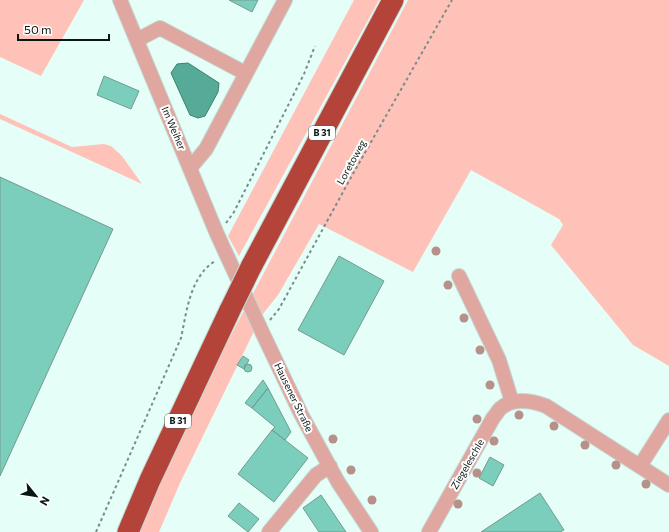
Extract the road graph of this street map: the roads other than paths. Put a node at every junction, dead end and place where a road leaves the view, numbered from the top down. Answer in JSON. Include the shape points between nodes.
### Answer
{"nodes":[{"id":1,"x":120,"y":0,"type":"edge"},
{"id":2,"x":285,"y":0,"type":"edge"},
{"id":3,"x":393,"y":0,"type":"edge"},
{"id":4,"x":137,"y":40,"type":"junction"},
{"id":5,"x":245,"y":73,"type":"junction"},
{"id":6,"x":190,"y":168,"type":"junction"},
{"id":7,"x":227,"y":256,"type":"joint"},
{"id":8,"x":459,"y":276,"type":"dead end"},
{"id":9,"x":512,"y":402,"type":"junction"},
{"id":10,"x":669,"y":420,"type":"edge"},
{"id":11,"x":330,"y":466,"type":"junction"},
{"id":12,"x":640,"y":466,"type":"junction"},
{"id":13,"x":669,"y":485,"type":"edge"},
{"id":14,"x":128,"y":532,"type":"edge"},
{"id":15,"x":269,"y":532,"type":"edge"},
{"id":16,"x":371,"y":532,"type":"edge"},
{"id":17,"x":428,"y":532,"type":"edge"}],
"edges":[{"from":1,"to":4,"type":"street","name":"Im Weiher"},
{"from":2,"to":5,"type":"street"},
{"from":3,"to":14,"type":"highway","number":"B 31","bridge":true,"via":[[251,267]]},
{"from":4,"to":5,"type":"street","via":[[160,28]]},
{"from":4,"to":6,"type":"street","name":"Im Weiher"},
{"from":5,"to":6,"type":"street","via":[[206,149]]},
{"from":6,"to":7,"type":"street","name":"Im Weiher"},
{"from":7,"to":11,"type":"street","name":"Hausener Straße","via":[[301,414]]},
{"from":8,"to":9,"type":"street","via":[[499,360]]},
{"from":9,"to":12,"type":"street","via":[[526,400],[546,406]]},
{"from":9,"to":17,"type":"street","name":"Ziegeleschle","via":[[501,408],[493,418]]},
{"from":10,"to":12,"type":"street"},
{"from":11,"to":15,"type":"street","via":[[316,475]]},
{"from":11,"to":16,"type":"street","name":"Hausener Straße"},
{"from":12,"to":13,"type":"street"}]}
